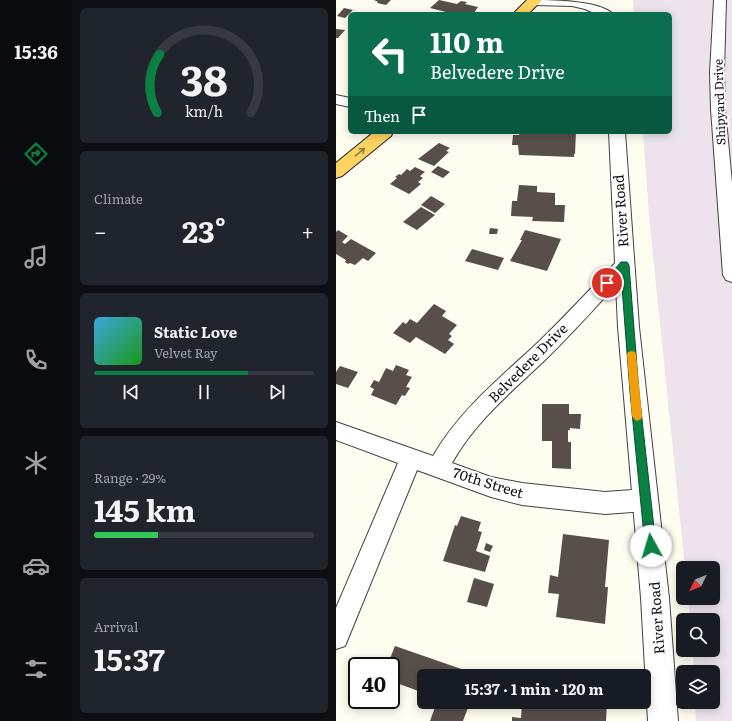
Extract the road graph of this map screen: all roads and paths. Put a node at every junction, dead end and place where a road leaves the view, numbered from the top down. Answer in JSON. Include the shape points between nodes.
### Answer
{"nodes":[{"id":1,"x":534,"y":0,"type":"edge"},
{"id":2,"x":720,"y":0,"type":"edge"},
{"id":3,"x":522,"y":12,"type":"edge"},
{"id":4,"x":603,"y":12,"type":"edge"},
{"id":5,"x":336,"y":99,"type":"edge"},
{"id":6,"x":348,"y":102,"type":"edge"},
{"id":7,"x":383,"y":134,"type":"edge"},
{"id":8,"x":617,"y":134,"type":"edge"},
{"id":9,"x":336,"y":172,"type":"edge"},
{"id":10,"x":624,"y":265,"type":"junction"},
{"id":11,"x":732,"y":275,"type":"edge"},
{"id":12,"x":336,"y":431,"type":"edge"},
{"id":13,"x":411,"y":458,"type":"junction"},
{"id":14,"x":438,"y":467,"type":"junction"},
{"id":15,"x":646,"y":500,"type":"junction"},
{"id":16,"x":336,"y":637,"type":"edge"},
{"id":17,"x":663,"y":721,"type":"edge"}],
"edges":[{"from":1,"to":3,"type":"main road"},
{"from":1,"to":4,"type":"street","via":[[578,2]]},
{"from":2,"to":11,"type":"street","name":"Shipyard Drive","via":[[718,109]]},
{"from":5,"to":6,"type":"street"},
{"from":9,"to":7,"type":"main road","one_way":true},
{"from":8,"to":10,"type":"street","name":"River Road"},
{"from":10,"to":14,"type":"street","name":"Belvedere Drive","via":[[560,333],[464,426]]},
{"from":10,"to":15,"type":"street","name":"River Road"},
{"from":12,"to":13,"type":"street","name":"70th Street"},
{"from":13,"to":14,"type":"street","name":"70th Street"},
{"from":13,"to":16,"type":"street"},
{"from":14,"to":15,"type":"street","name":"70th Street","via":[[491,487],[522,494],[605,503]]},
{"from":15,"to":17,"type":"street","name":"River Road"}]}
